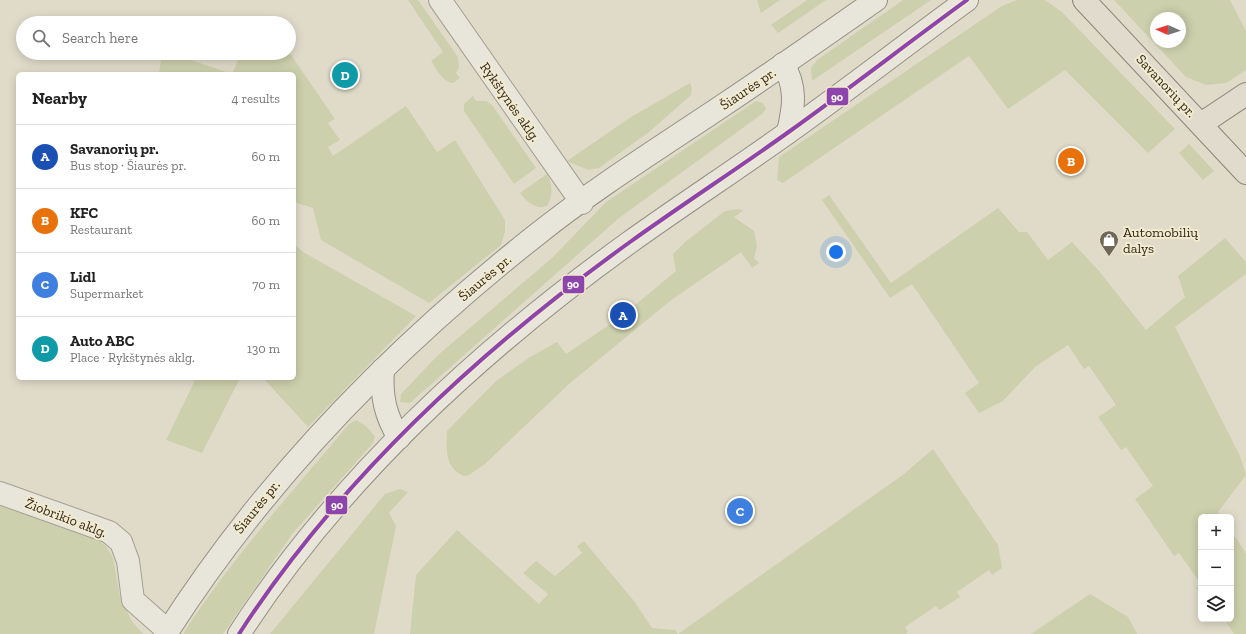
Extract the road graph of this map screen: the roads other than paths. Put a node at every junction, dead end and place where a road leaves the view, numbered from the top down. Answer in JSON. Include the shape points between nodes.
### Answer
{"nodes":[{"id":1,"x":440,"y":0,"type":"edge"},
{"id":2,"x":876,"y":0,"type":"edge"},
{"id":3,"x":967,"y":0,"type":"edge"},
{"id":4,"x":1084,"y":0,"type":"edge"},
{"id":5,"x":783,"y":64,"type":"junction"},
{"id":6,"x":1246,"y":94,"type":"edge"},
{"id":7,"x":1201,"y":124,"type":"junction"},
{"id":8,"x":788,"y":132,"type":"junction"},
{"id":9,"x":1246,"y":173,"type":"edge"},
{"id":10,"x":582,"y":203,"type":"junction"},
{"id":11,"x":383,"y":369,"type":"junction"},
{"id":12,"x":399,"y":438,"type":"junction"},
{"id":13,"x":0,"y":493,"type":"edge"},
{"id":14,"x":167,"y":632,"type":"edge"},
{"id":15,"x":239,"y":634,"type":"edge"}],
"edges":[{"from":1,"to":10,"type":"main road","name":"Rykštynės aklg."},
{"from":2,"to":5,"type":"main road","name":"Šiaurės pr."},
{"from":3,"to":8,"type":"main road"},
{"from":4,"to":7,"type":"main road","name":"Savanorių pr."},
{"from":5,"to":8,"type":"main road","via":[[794,89],[794,109]]},
{"from":5,"to":10,"type":"main road","name":"Šiaurės pr."},
{"from":6,"to":7,"type":"main road"},
{"from":7,"to":9,"type":"main road","name":"Savanorių pr."},
{"from":8,"to":12,"type":"main road","via":[[578,281],[451,386]]},
{"from":10,"to":11,"type":"main road","name":"Šiaurės pr.","via":[[524,246],[411,341]]},
{"from":11,"to":12,"type":"main road","via":[[383,406]]},
{"from":11,"to":14,"type":"main road","name":"Šiaurės pr.","via":[[314,440],[263,498],[218,556]]},
{"from":12,"to":15,"type":"main road","via":[[338,503]]},
{"from":13,"to":14,"type":"main road","name":"Žiobrikio aklg.","via":[[109,532],[121,542],[128,561],[133,600]]}]}
